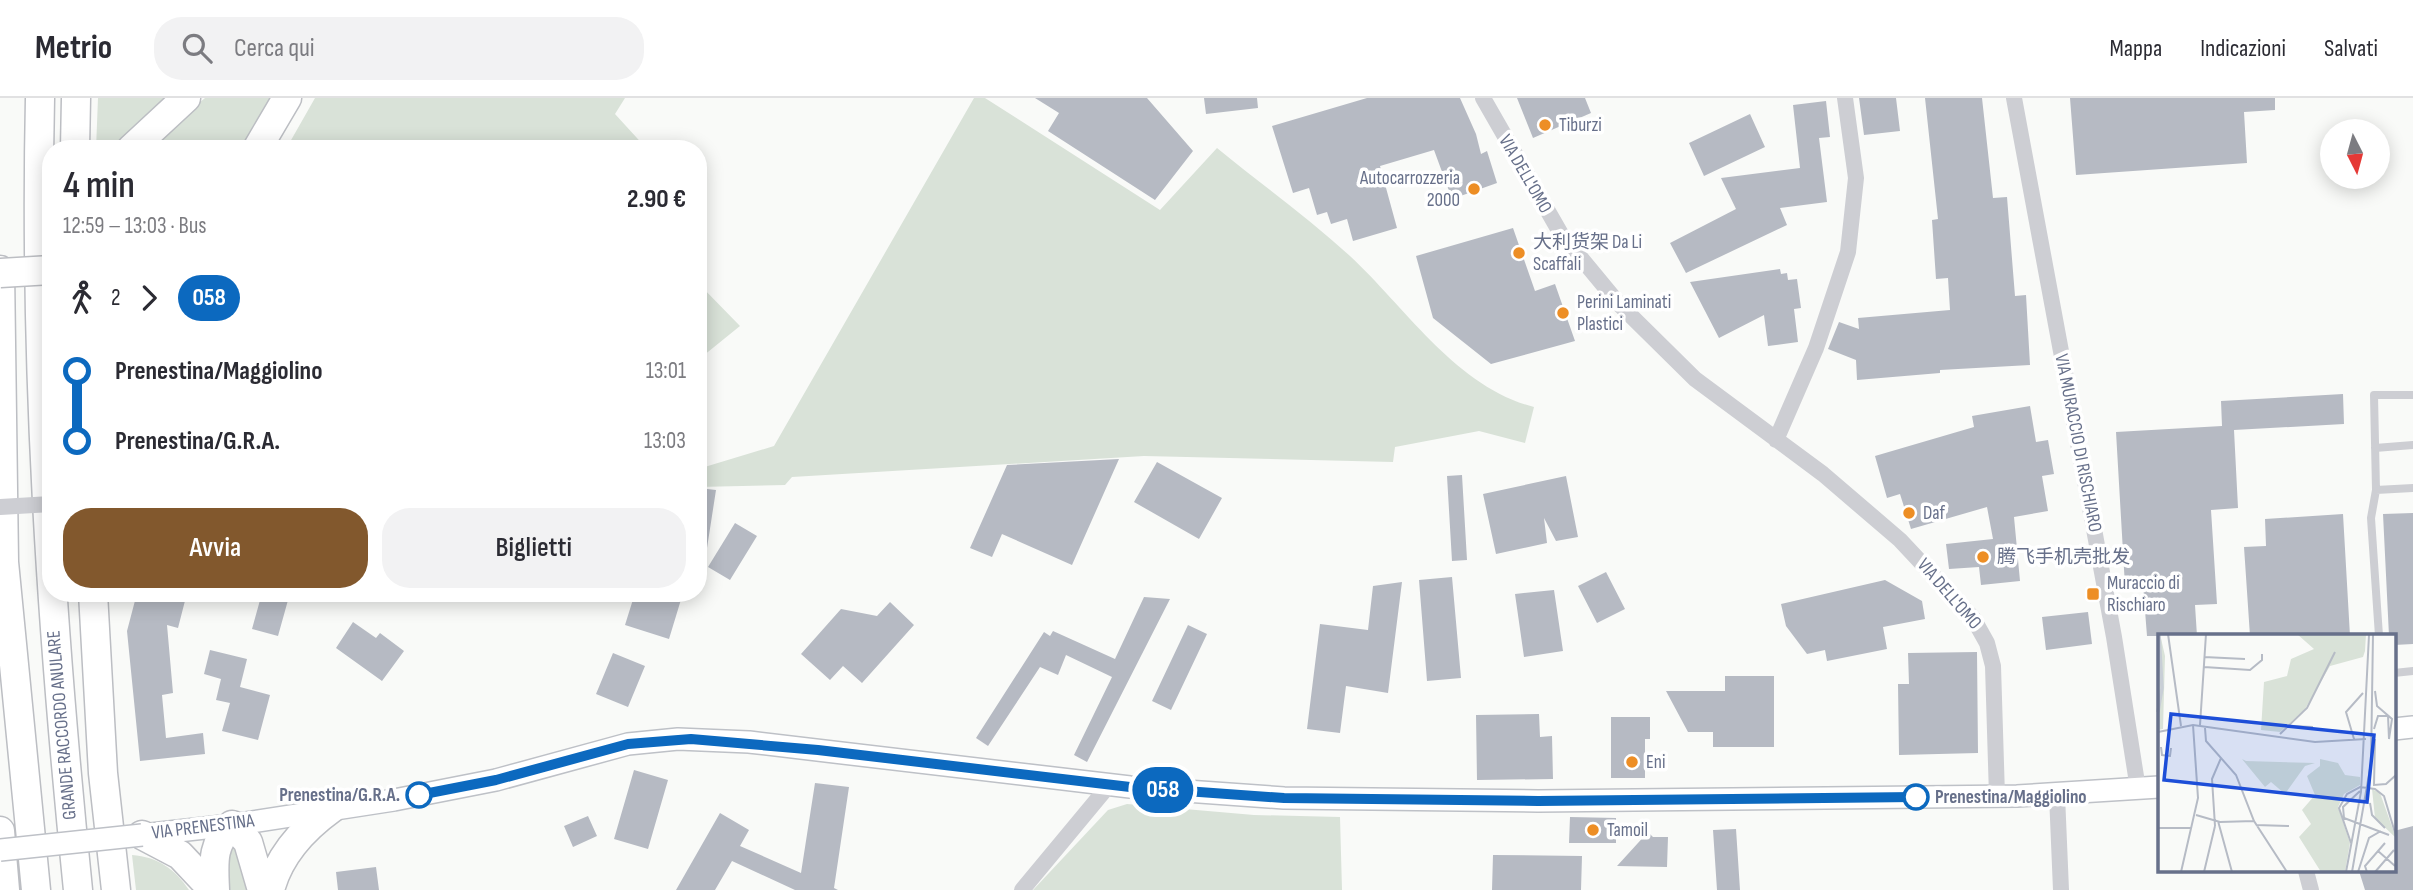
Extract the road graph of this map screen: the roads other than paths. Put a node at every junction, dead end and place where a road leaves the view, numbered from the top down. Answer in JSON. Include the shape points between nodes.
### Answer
{"nodes":[{"id":1,"x":40,"y":98,"type":"edge"},
{"id":2,"x":76,"y":98,"type":"edge"},
{"id":3,"x":186,"y":98,"type":"edge"},
{"id":4,"x":287,"y":98,"type":"edge"},
{"id":5,"x":1483,"y":98,"type":"edge"},
{"id":6,"x":1845,"y":98,"type":"edge"},
{"id":7,"x":2014,"y":98,"type":"edge"},
{"id":8,"x":75,"y":140,"type":"edge"},
{"id":9,"x":141,"y":140,"type":"edge"},
{"id":10,"x":262,"y":140,"type":"edge"},
{"id":11,"x":42,"y":270,"type":"edge"},
{"id":12,"x":0,"y":271,"type":"edge"},
{"id":13,"x":2413,"y":395,"type":"edge"},
{"id":14,"x":42,"y":425,"type":"edge"},
{"id":15,"x":1776,"y":440,"type":"junction"},
{"id":16,"x":2413,"y":445,"type":"edge"},
{"id":17,"x":2375,"y":448,"type":"junction"},
{"id":18,"x":2413,"y":488,"type":"edge"},
{"id":19,"x":2376,"y":490,"type":"junction"},
{"id":20,"x":42,"y":505,"type":"edge"},
{"id":21,"x":0,"y":507,"type":"edge"},
{"id":22,"x":51,"y":602,"type":"edge"},
{"id":23,"x":94,"y":602,"type":"edge"},
{"id":24,"x":2379,"y":634,"type":"edge"},
{"id":25,"x":1110,"y":784,"type":"junction"},
{"id":26,"x":2149,"y":788,"type":"edge"},
{"id":27,"x":2056,"y":794,"type":"junction"},
{"id":28,"x":1997,"y":796,"type":"junction"},
{"id":29,"x":331,"y":809,"type":"junction"},
{"id":30,"x":232,"y":825,"type":"junction"},
{"id":31,"x":0,"y":831,"type":"edge"},
{"id":32,"x":142,"y":835,"type":"junction"},
{"id":33,"x":0,"y":850,"type":"edge"},
{"id":34,"x":2306,"y":872,"type":"edge"},
{"id":35,"x":5,"y":890,"type":"edge"},
{"id":36,"x":36,"y":890,"type":"edge"},
{"id":37,"x":78,"y":890,"type":"edge"},
{"id":38,"x":116,"y":890,"type":"edge"},
{"id":39,"x":214,"y":890,"type":"edge"},
{"id":40,"x":262,"y":890,"type":"edge"},
{"id":41,"x":270,"y":890,"type":"edge"},
{"id":42,"x":1022,"y":890,"type":"edge"},
{"id":43,"x":2061,"y":890,"type":"edge"},
{"id":44,"x":2311,"y":890,"type":"edge"}],
"edges":[{"from":1,"to":14,"type":"highway","name":"GRANDE RACCORDO ANULARE"},
{"from":2,"to":8,"type":"highway"},
{"from":3,"to":9,"type":"highway"},
{"from":4,"to":10,"type":"highway"},
{"from":5,"to":15,"type":"street","name":"VIA DELL'OMO","via":[[1531,187],[1577,257],[1644,331],[1718,398]]},
{"from":6,"to":15,"type":"street","via":[[1855,165],[1855,210],[1837,292]]},
{"from":7,"to":26,"type":"street","name":"VIA MURACCIO DI RISCHIARO","via":[[2114,637]]},
{"from":11,"to":12,"type":"highway","bridge":true},
{"from":12,"to":36,"type":"highway","via":[[4,562]]},
{"from":13,"to":17,"type":"lane","via":[[2374,395]]},
{"from":15,"to":28,"type":"street","name":"VIA DELL'OMO","via":[[1910,549],[1983,634],[1993,666]]},
{"from":16,"to":17,"type":"lane"},
{"from":17,"to":19,"type":"lane"},
{"from":18,"to":19,"type":"lane"},
{"from":19,"to":24,"type":"lane","via":[[2371,518]]},
{"from":20,"to":21,"type":"street","bridge":true},
{"from":22,"to":37,"type":"highway","name":"GRANDE RACCORDO ANULARE"},
{"from":23,"to":38,"type":"highway","via":[[103,773]]},
{"from":25,"to":28,"type":"main road","name":"VIA PRENESTINA","via":[[1346,800]]},
{"from":25,"to":29,"type":"main road","name":"VIA PRENESTINA","via":[[749,742],[670,739],[600,751],[472,785]]},
{"from":25,"to":42,"type":"street"},
{"from":26,"to":27,"type":"main road","name":"VIA PRENESTINA"},
{"from":27,"to":28,"type":"main road","name":"VIA PRENESTINA"},
{"from":27,"to":43,"type":"street"},
{"from":29,"to":30,"type":"main road","name":"VIA PRENESTINA"},
{"from":29,"to":41,"type":"highway","via":[[295,841]]},
{"from":30,"to":32,"type":"main road","name":"VIA PRENESTINA"},
{"from":30,"to":39,"type":"highway","via":[[215,848]]},
{"from":30,"to":40,"type":"highway","via":[[248,842]]},
{"from":31,"to":35,"type":"highway"},
{"from":32,"to":33,"type":"main road","name":"VIA PRENESTINA","bridge":true},
{"from":32,"to":39,"type":"highway","via":[[180,855]]},
{"from":34,"to":44,"type":"street"}]}
